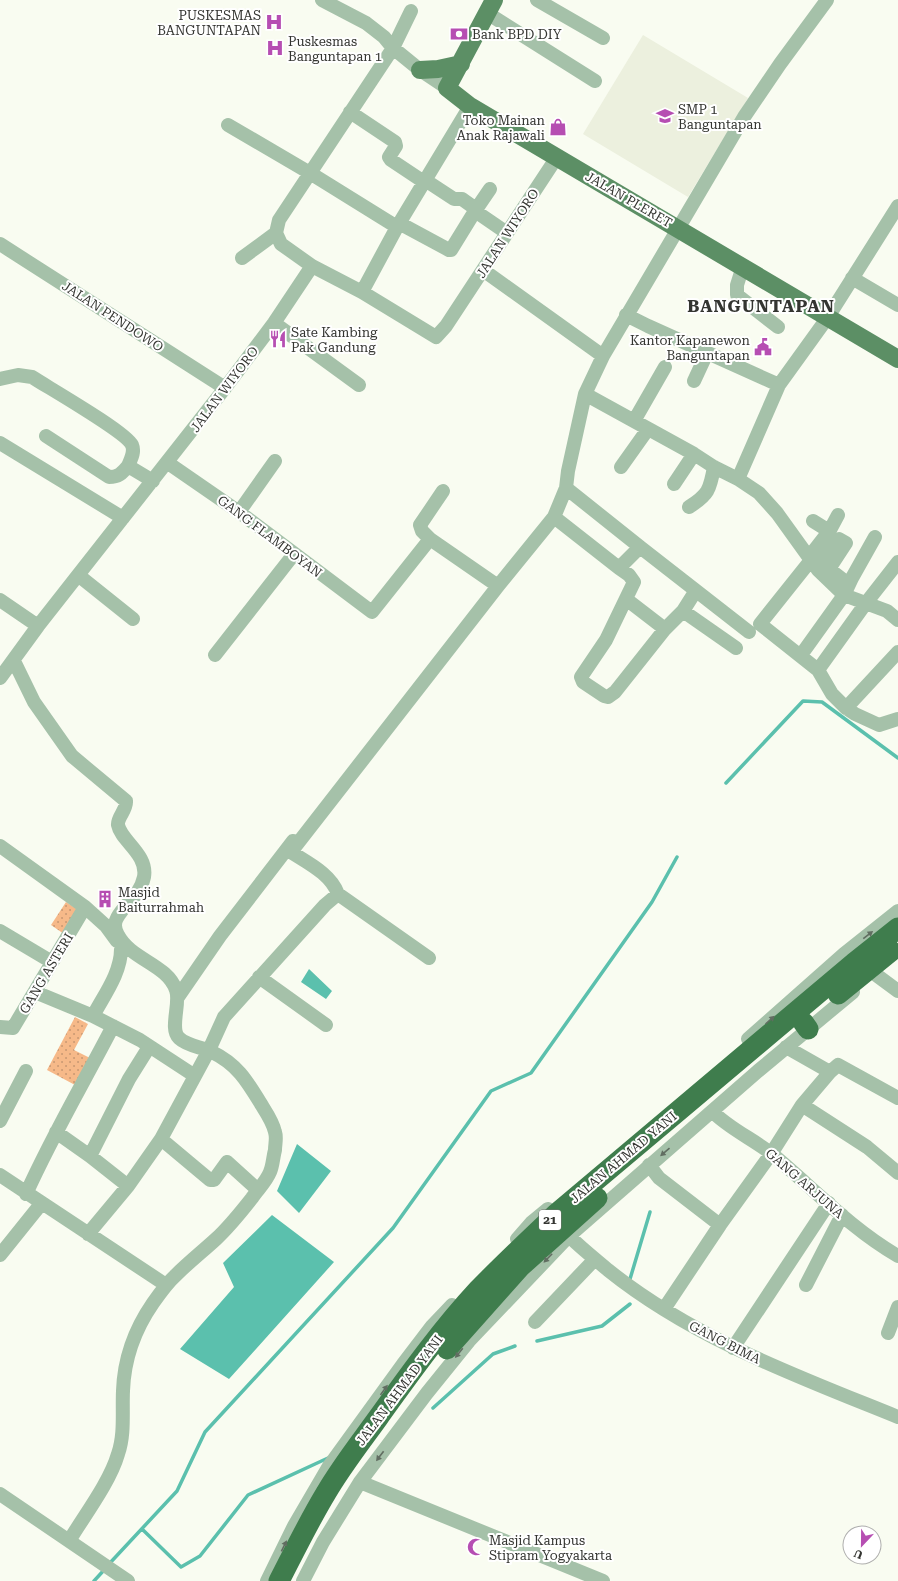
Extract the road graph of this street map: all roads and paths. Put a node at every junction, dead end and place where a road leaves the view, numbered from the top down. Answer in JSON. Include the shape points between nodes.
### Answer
{"nodes":[{"id":1,"x":322,"y":0,"type":"edge"},
{"id":2,"x":537,"y":0,"type":"edge"},
{"id":3,"x":827,"y":0,"type":"edge"},
{"id":4,"x":490,"y":6,"type":"edge"},
{"id":5,"x":411,"y":12,"type":"dead end"},
{"id":6,"x":603,"y":38,"type":"dead end"},
{"id":7,"x":393,"y":48,"type":"junction"},
{"id":8,"x":461,"y":64,"type":"junction"},
{"id":9,"x":420,"y":70,"type":"junction"},
{"id":10,"x":595,"y":81,"type":"dead end"},
{"id":11,"x":447,"y":88,"type":"junction"},
{"id":12,"x":470,"y":106,"type":"junction"},
{"id":13,"x":350,"y":112,"type":"junction"},
{"id":14,"x":228,"y":125,"type":"dead end"},
{"id":15,"x":557,"y":158,"type":"junction"},
{"id":16,"x":310,"y":173,"type":"junction"},
{"id":17,"x":425,"y":181,"type":"junction"},
{"id":18,"x":490,"y":189,"type":"dead end"},
{"id":19,"x":898,"y":206,"type":"edge"},
{"id":20,"x":476,"y":210,"type":"junction"},
{"id":21,"x":398,"y":225,"type":"junction"},
{"id":22,"x":678,"y":228,"type":"junction"},
{"id":23,"x":276,"y":233,"type":"junction"},
{"id":24,"x":507,"y":233,"type":"junction"},
{"id":25,"x":0,"y":244,"type":"edge"},
{"id":26,"x":242,"y":258,"type":"dead end"},
{"id":27,"x":312,"y":266,"type":"junction"},
{"id":28,"x":742,"y":266,"type":"junction"},
{"id":29,"x":483,"y":270,"type":"junction"},
{"id":30,"x":852,"y":278,"type":"junction"},
{"id":31,"x":362,"y":292,"type":"junction"},
{"id":32,"x":898,"y":304,"type":"edge"},
{"id":33,"x":626,"y":315,"type":"junction"},
{"id":34,"x":828,"y":317,"type":"junction"},
{"id":35,"x":274,"y":323,"type":"junction"},
{"id":36,"x":778,"y":327,"type":"dead end"},
{"id":37,"x":707,"y":353,"type":"junction"},
{"id":38,"x":603,"y":356,"type":"junction"},
{"id":39,"x":898,"y":359,"type":"edge"},
{"id":40,"x":665,"y":367,"type":"dead end"},
{"id":41,"x":0,"y":379,"type":"edge"},
{"id":42,"x":694,"y":381,"type":"dead end"},
{"id":43,"x":359,"y":384,"type":"dead end"},
{"id":44,"x":779,"y":385,"type":"junction"},
{"id":45,"x":225,"y":388,"type":"junction"},
{"id":46,"x":585,"y":394,"type":"junction"},
{"id":47,"x":634,"y":421,"type":"junction"},
{"id":48,"x":648,"y":428,"type":"junction"},
{"id":49,"x":46,"y":436,"type":"dead end"},
{"id":50,"x":0,"y":443,"type":"edge"},
{"id":51,"x":694,"y":454,"type":"junction"},
{"id":52,"x":275,"y":461,"type":"dead end"},
{"id":53,"x":168,"y":463,"type":"junction"},
{"id":54,"x":128,"y":466,"type":"junction"},
{"id":55,"x":714,"y":467,"type":"junction"},
{"id":56,"x":621,"y":468,"type":"dead end"},
{"id":57,"x":738,"y":479,"type":"junction"},
{"id":58,"x":153,"y":481,"type":"junction"},
{"id":59,"x":674,"y":484,"type":"dead end"},
{"id":60,"x":566,"y":488,"type":"junction"},
{"id":61,"x":443,"y":491,"type":"dead end"},
{"id":62,"x":689,"y":507,"type":"dead end"},
{"id":63,"x":239,"y":512,"type":"junction"},
{"id":64,"x":838,"y":515,"type":"dead end"},
{"id":65,"x":554,"y":517,"type":"junction"},
{"id":66,"x":123,"y":518,"type":"junction"},
{"id":67,"x":813,"y":521,"type":"dead end"},
{"id":68,"x":829,"y":531,"type":"junction"},
{"id":69,"x":875,"y":537,"type":"dead end"},
{"id":70,"x":430,"y":539,"type":"junction"},
{"id":71,"x":640,"y":547,"type":"junction"},
{"id":72,"x":294,"y":554,"type":"junction"},
{"id":73,"x":813,"y":562,"type":"junction"},
{"id":74,"x":898,"y":562,"type":"edge"},
{"id":75,"x":619,"y":568,"type":"junction"},
{"id":76,"x":78,"y":575,"type":"junction"},
{"id":77,"x":498,"y":586,"type":"junction"},
{"id":78,"x":847,"y":589,"type":"junction"},
{"id":79,"x":695,"y":592,"type":"junction"},
{"id":80,"x":626,"y":599,"type":"junction"},
{"id":81,"x":0,"y":600,"type":"edge"},
{"id":82,"x":866,"y":602,"type":"junction"},
{"id":83,"x":683,"y":611,"type":"junction"},
{"id":84,"x":132,"y":619,"type":"dead end"},
{"id":85,"x":898,"y":620,"type":"edge"},
{"id":86,"x":38,"y":626,"type":"junction"},
{"id":87,"x":665,"y":629,"type":"junction"},
{"id":88,"x":749,"y":632,"type":"dead end"},
{"id":89,"x":736,"y":648,"type":"dead end"},
{"id":90,"x":898,"y":652,"type":"edge"},
{"id":91,"x":215,"y":654,"type":"dead end"},
{"id":92,"x":802,"y":655,"type":"junction"},
{"id":93,"x":14,"y":660,"type":"junction"},
{"id":94,"x":818,"y":670,"type":"junction"},
{"id":95,"x":0,"y":678,"type":"edge"},
{"id":96,"x":846,"y":708,"type":"junction"},
{"id":97,"x":898,"y":719,"type":"edge"},
{"id":98,"x":319,"y":816,"type":"junction"},
{"id":99,"x":0,"y":846,"type":"edge"},
{"id":100,"x":338,"y":894,"type":"junction"},
{"id":101,"x":85,"y":908,"type":"junction"},
{"id":102,"x":898,"y":910,"type":"edge"},
{"id":103,"x":898,"y":928,"type":"edge"},
{"id":104,"x":0,"y":931,"type":"edge"},
{"id":105,"x":898,"y":946,"type":"edge"},
{"id":106,"x":123,"y":947,"type":"junction"},
{"id":107,"x":898,"y":955,"type":"edge"},
{"id":108,"x":429,"y":958,"type":"dead end"},
{"id":109,"x":52,"y":962,"type":"junction"},
{"id":110,"x":875,"y":974,"type":"junction"},
{"id":111,"x":259,"y":977,"type":"junction"},
{"id":112,"x":35,"y":992,"type":"junction"},
{"id":113,"x":898,"y":992,"type":"edge"},
{"id":114,"x":178,"y":997,"type":"junction"},
{"id":115,"x":93,"y":1016,"type":"junction"},
{"id":116,"x":326,"y":1025,"type":"dead end"},
{"id":117,"x":113,"y":1026,"type":"junction"},
{"id":118,"x":806,"y":1026,"type":"junction"},
{"id":119,"x":0,"y":1027,"type":"edge"},
{"id":120,"x":149,"y":1047,"type":"junction"},
{"id":121,"x":786,"y":1047,"type":"junction"},
{"id":122,"x":209,"y":1050,"type":"junction"},
{"id":123,"x":834,"y":1069,"type":"junction"},
{"id":124,"x":26,"y":1071,"type":"dead end"},
{"id":125,"x":195,"y":1076,"type":"junction"},
{"id":126,"x":898,"y":1098,"type":"edge"},
{"id":127,"x":802,"y":1105,"type":"junction"},
{"id":128,"x":712,"y":1111,"type":"junction"},
{"id":129,"x":0,"y":1120,"type":"edge"},
{"id":130,"x":56,"y":1132,"type":"junction"},
{"id":131,"x":161,"y":1140,"type":"junction"},
{"id":132,"x":771,"y":1154,"type":"junction"},
{"id":133,"x":90,"y":1156,"type":"junction"},
{"id":134,"x":649,"y":1166,"type":"junction"},
{"id":135,"x":898,"y":1173,"type":"edge"},
{"id":136,"x":0,"y":1176,"type":"edge"},
{"id":137,"x":128,"y":1186,"type":"junction"},
{"id":138,"x":258,"y":1190,"type":"junction"},
{"id":139,"x":26,"y":1194,"type":"junction"},
{"id":140,"x":829,"y":1203,"type":"junction"},
{"id":141,"x":41,"y":1204,"type":"junction"},
{"id":142,"x":842,"y":1215,"type":"junction"},
{"id":143,"x":720,"y":1225,"type":"junction"},
{"id":144,"x":88,"y":1234,"type":"junction"},
{"id":145,"x":569,"y":1236,"type":"junction"},
{"id":146,"x":0,"y":1255,"type":"edge"},
{"id":147,"x":898,"y":1256,"type":"edge"},
{"id":148,"x":595,"y":1259,"type":"junction"},
{"id":149,"x":166,"y":1285,"type":"junction"},
{"id":150,"x":806,"y":1285,"type":"dead end"},
{"id":151,"x":898,"y":1307,"type":"edge"},
{"id":152,"x":664,"y":1309,"type":"junction"},
{"id":153,"x":535,"y":1322,"type":"dead end"},
{"id":154,"x":888,"y":1333,"type":"dead end"},
{"id":155,"x":733,"y":1348,"type":"junction"},
{"id":156,"x":898,"y":1417,"type":"edge"},
{"id":157,"x":360,"y":1482,"type":"junction"},
{"id":158,"x":0,"y":1494,"type":"edge"},
{"id":159,"x":69,"y":1541,"type":"junction"},
{"id":160,"x":128,"y":1581,"type":"edge"},
{"id":161,"x":267,"y":1581,"type":"edge"},
{"id":162,"x":279,"y":1581,"type":"edge"},
{"id":163,"x":292,"y":1581,"type":"edge"},
{"id":164,"x":303,"y":1581,"type":"edge"},
{"id":165,"x":603,"y":1581,"type":"edge"}],
"edges":[{"from":1,"to":7,"type":"street","via":[[366,23]]},
{"from":2,"to":6,"type":"street"},
{"from":3,"to":22,"type":"street","via":[[744,117]]},
{"from":4,"to":8,"type":"main road"},
{"from":4,"to":10,"type":"street"},
{"from":5,"to":7,"type":"street"},
{"from":7,"to":9,"type":"street"},
{"from":7,"to":13,"type":"street"},
{"from":8,"to":9,"type":"main road"},
{"from":8,"to":11,"type":"main road"},
{"from":9,"to":11,"type":"street"},
{"from":11,"to":12,"type":"main road","name":"JALAN PLERET"},
{"from":12,"to":15,"type":"main road","name":"JALAN PLERET"},
{"from":12,"to":17,"type":"street"},
{"from":13,"to":16,"type":"street"},
{"from":13,"to":17,"type":"street","via":[[395,142],[396,146],[389,157],[391,160]]},
{"from":14,"to":16,"type":"street"},
{"from":15,"to":22,"type":"main road","name":"JALAN PLERET"},
{"from":15,"to":24,"type":"street","name":"JALAN WIYORO"},
{"from":16,"to":21,"type":"street"},
{"from":16,"to":23,"type":"street","via":[[279,220]]},
{"from":17,"to":20,"type":"street","via":[[454,199],[462,199]]},
{"from":17,"to":21,"type":"street"},
{"from":18,"to":20,"type":"street"},
{"from":19,"to":30,"type":"street"},
{"from":20,"to":21,"type":"street","via":[[451,250]]},
{"from":20,"to":24,"type":"street"},
{"from":21,"to":31,"type":"street"},
{"from":22,"to":28,"type":"main road","name":"JALAN PLERET"},
{"from":22,"to":33,"type":"street"},
{"from":23,"to":26,"type":"street"},
{"from":23,"to":27,"type":"street","via":[[281,244]]},
{"from":24,"to":29,"type":"street","name":"JALAN WIYORO"},
{"from":25,"to":45,"type":"street","name":"JALAN PENDOWO"},
{"from":27,"to":31,"type":"street","name":"JALAN WIYORO"},
{"from":27,"to":35,"type":"street","name":"JALAN WIYORO"},
{"from":28,"to":34,"type":"main road","name":"JALAN PLERET"},
{"from":28,"to":36,"type":"street","via":[[737,295]]},
{"from":29,"to":31,"type":"street","name":"JALAN WIYORO","via":[[436,337]]},
{"from":29,"to":38,"type":"street"},
{"from":30,"to":32,"type":"street"},
{"from":30,"to":34,"type":"street"},
{"from":33,"to":37,"type":"street"},
{"from":33,"to":38,"type":"street"},
{"from":34,"to":39,"type":"main road","name":"JALAN PLERET"},
{"from":34,"to":44,"type":"street"},
{"from":35,"to":43,"type":"street"},
{"from":35,"to":45,"type":"street","name":"JALAN WIYORO"},
{"from":37,"to":42,"type":"street"},
{"from":37,"to":44,"type":"street"},
{"from":38,"to":46,"type":"street"},
{"from":40,"to":47,"type":"street"},
{"from":41,"to":54,"type":"street","via":[[18,375],[32,377],[114,429],[131,443],[133,448]]},
{"from":44,"to":57,"type":"street"},
{"from":45,"to":53,"type":"street","name":"JALAN WIYORO"},
{"from":46,"to":47,"type":"street"},
{"from":46,"to":60,"type":"street"},
{"from":47,"to":48,"type":"street"},
{"from":48,"to":51,"type":"street"},
{"from":48,"to":56,"type":"street"},
{"from":49,"to":54,"type":"street","via":[[110,477],[122,474]]},
{"from":50,"to":66,"type":"street"},
{"from":51,"to":55,"type":"street"},
{"from":51,"to":59,"type":"street"},
{"from":52,"to":63,"type":"street"},
{"from":53,"to":58,"type":"street","name":"JALAN WIYORO"},
{"from":53,"to":63,"type":"street","name":"GANG FLAMBOYAN"},
{"from":54,"to":58,"type":"street"},
{"from":55,"to":57,"type":"street"},
{"from":55,"to":62,"type":"street","via":[[707,492],[703,498]]},
{"from":57,"to":73,"type":"street","via":[[768,501]]},
{"from":58,"to":66,"type":"street","name":"JALAN WIYORO"},
{"from":60,"to":65,"type":"street"},
{"from":60,"to":71,"type":"street"},
{"from":61,"to":70,"type":"street","via":[[420,525]]},
{"from":63,"to":72,"type":"street","name":"GANG FLAMBOYAN"},
{"from":64,"to":68,"type":"street"},
{"from":65,"to":75,"type":"street"},
{"from":65,"to":77,"type":"street"},
{"from":66,"to":76,"type":"street","name":"JALAN WIYORO"},
{"from":67,"to":68,"type":"street"},
{"from":68,"to":73,"type":"street"},
{"from":69,"to":78,"type":"street"},
{"from":70,"to":72,"type":"street","name":"GANG FLAMBOYAN","via":[[372,612]]},
{"from":70,"to":77,"type":"street"},
{"from":71,"to":75,"type":"street"},
{"from":71,"to":79,"type":"street"},
{"from":72,"to":91,"type":"street"},
{"from":73,"to":78,"type":"street"},
{"from":73,"to":78,"type":"street","via":[[839,539],[843,540],[846,543],[829,569]]},
{"from":73,"to":92,"type":"street","via":[[760,624]]},
{"from":74,"to":82,"type":"street"},
{"from":75,"to":80,"type":"street","via":[[630,574],[634,582]]},
{"from":76,"to":84,"type":"street"},
{"from":76,"to":86,"type":"street","name":"JALAN WIYORO"},
{"from":77,"to":98,"type":"street"},
{"from":78,"to":82,"type":"street"},
{"from":78,"to":92,"type":"street"},
{"from":79,"to":83,"type":"street"},
{"from":79,"to":88,"type":"street"},
{"from":80,"to":87,"type":"street"},
{"from":80,"to":87,"type":"street","via":[[606,640],[583,673],[583,682],[604,696],[611,696]]},
{"from":81,"to":86,"type":"street"},
{"from":82,"to":85,"type":"street","via":[[887,611]]},
{"from":82,"to":94,"type":"street"},
{"from":83,"to":87,"type":"street"},
{"from":83,"to":89,"type":"street"},
{"from":86,"to":93,"type":"street","name":"JALAN WIYORO"},
{"from":90,"to":96,"type":"street"},
{"from":92,"to":94,"type":"street"},
{"from":93,"to":95,"type":"street","name":"JALAN WIYORO"},
{"from":93,"to":106,"type":"street","via":[[34,702],[68,752],[126,801],[127,805],[118,822],[119,828],[136,850],[145,873],[134,898],[117,917],[116,932]]},
{"from":94,"to":96,"type":"street","via":[[832,694]]},
{"from":96,"to":97,"type":"street","via":[[879,725]]},
{"from":98,"to":100,"type":"street","via":[[291,852],[323,873]]},
{"from":98,"to":114,"type":"street","via":[[313,817],[295,837],[220,936]]},
{"from":99,"to":101,"type":"street"},
{"from":100,"to":108,"type":"street"},
{"from":100,"to":111,"type":"street"},
{"from":101,"to":106,"type":"street","via":[[106,926]]},
{"from":101,"to":109,"type":"street","name":"GANG ASTERI"},
{"from":161,"to":102,"type":"street","one_way":true,"via":[[294,1526],[329,1466],[432,1326],[531,1223]]},
{"from":103,"to":162,"type":"highway","name":"JALAN AHMAD YANI","number":"21","via":[[835,978],[556,1214],[478,1291],[408,1376],[344,1465],[316,1510]]},
{"from":104,"to":109,"type":"street"},
{"from":105,"to":118,"type":"highway","name":"JALAN AHMAD YANI","number":"21"},
{"from":106,"to":114,"type":"street","via":[[168,976]]},
{"from":106,"to":115,"type":"street","via":[[115,977]]},
{"from":107,"to":110,"type":"street"},
{"from":109,"to":112,"type":"street","name":"GANG ASTERI"},
{"from":110,"to":113,"type":"street"},
{"from":110,"to":118,"type":"street"},
{"from":111,"to":116,"type":"street"},
{"from":111,"to":122,"type":"street","via":[[224,1018]]},
{"from":112,"to":115,"type":"street"},
{"from":112,"to":119,"type":"street","name":"GANG ASTERI","via":[[13,1028]]},
{"from":114,"to":122,"type":"street","via":[[175,1027],[177,1037]]},
{"from":115,"to":117,"type":"street"},
{"from":117,"to":120,"type":"street"},
{"from":117,"to":130,"type":"street"},
{"from":118,"to":121,"type":"street"},
{"from":118,"to":163,"type":"highway","name":"JALAN AHMAD YANI","number":"21","via":[[637,1162],[520,1267],[460,1333],[417,1386],[333,1504]]},
{"from":120,"to":125,"type":"street"},
{"from":120,"to":133,"type":"street","via":[[128,1079]]},
{"from":121,"to":123,"type":"street"},
{"from":121,"to":128,"type":"street"},
{"from":122,"to":125,"type":"street"},
{"from":122,"to":138,"type":"street","via":[[222,1057],[247,1080],[276,1133],[271,1168]]},
{"from":123,"to":126,"type":"street"},
{"from":123,"to":127,"type":"street"},
{"from":124,"to":129,"type":"street"},
{"from":125,"to":131,"type":"street"},
{"from":127,"to":132,"type":"street"},
{"from":127,"to":135,"type":"street","via":[[867,1147]]},
{"from":128,"to":132,"type":"street","name":"GANG ARJUNA"},
{"from":128,"to":134,"type":"street","one_way":true},
{"from":130,"to":133,"type":"street"},
{"from":130,"to":139,"type":"street"},
{"from":131,"to":137,"type":"street"},
{"from":131,"to":138,"type":"street","via":[[210,1180],[214,1180],[227,1162]]},
{"from":132,"to":140,"type":"street","name":"GANG ARJUNA"},
{"from":132,"to":143,"type":"street"},
{"from":133,"to":137,"type":"street"},
{"from":134,"to":143,"type":"street","via":[[659,1178]]},
{"from":134,"to":145,"type":"street"},
{"from":136,"to":139,"type":"street"},
{"from":137,"to":144,"type":"street"},
{"from":138,"to":149,"type":"street","via":[[217,1238]]},
{"from":139,"to":141,"type":"street"},
{"from":140,"to":142,"type":"street","name":"GANG ARJUNA"},
{"from":140,"to":155,"type":"street"},
{"from":141,"to":144,"type":"street"},
{"from":141,"to":146,"type":"street"},
{"from":142,"to":147,"type":"street","name":"GANG ARJUNA"},
{"from":142,"to":150,"type":"street"},
{"from":143,"to":152,"type":"street"},
{"from":144,"to":149,"type":"street"},
{"from":145,"to":148,"type":"street","name":"GANG BIMA"},
{"from":145,"to":157,"type":"street","one_way":true,"via":[[469,1341]]},
{"from":148,"to":152,"type":"street","name":"GANG BIMA","via":[[626,1284]]},
{"from":148,"to":153,"type":"street"},
{"from":149,"to":159,"type":"street","via":[[148,1310],[128,1356],[124,1373],[122,1439],[118,1456],[106,1481]]},
{"from":151,"to":154,"type":"street"},
{"from":152,"to":155,"type":"street","name":"GANG BIMA"},
{"from":155,"to":156,"type":"street","name":"GANG BIMA"},
{"from":157,"to":164,"type":"street"},
{"from":157,"to":165,"type":"street"},
{"from":158,"to":159,"type":"street"},
{"from":159,"to":160,"type":"street"}]}
